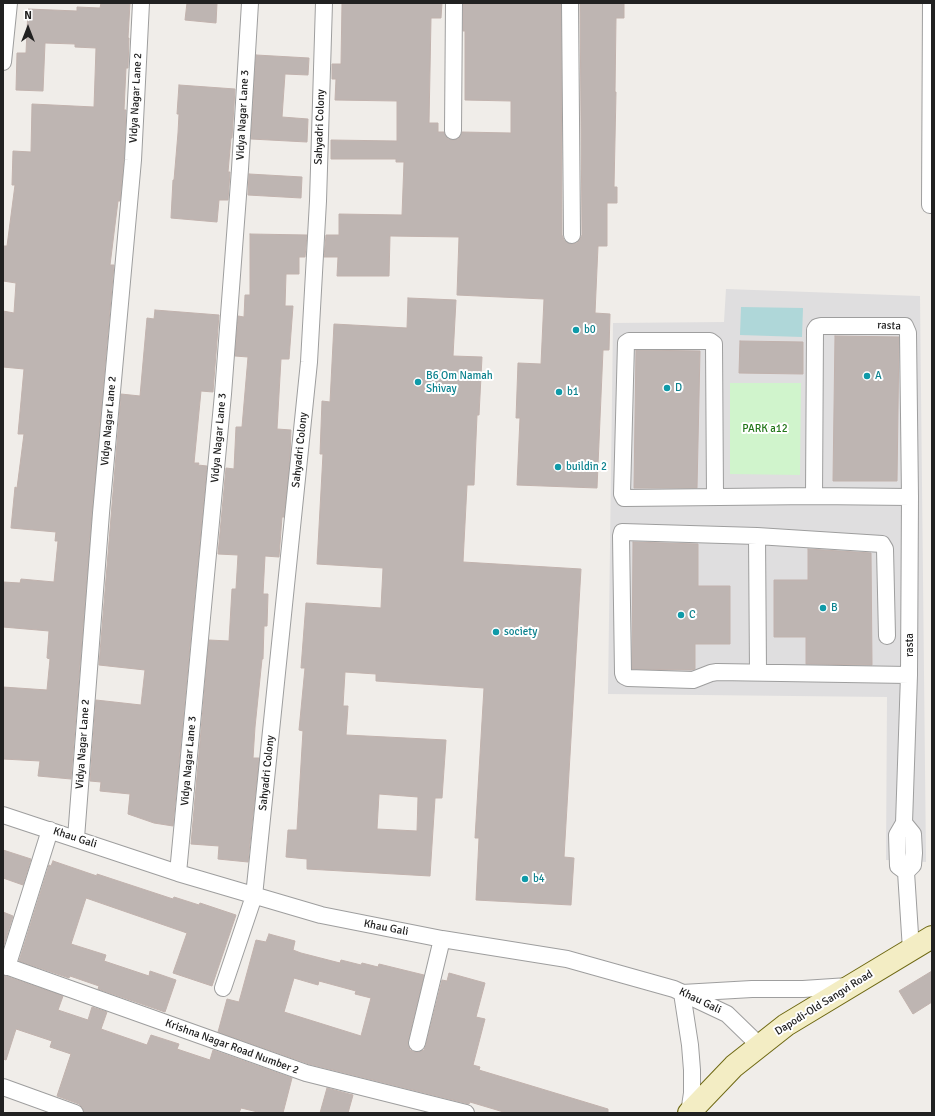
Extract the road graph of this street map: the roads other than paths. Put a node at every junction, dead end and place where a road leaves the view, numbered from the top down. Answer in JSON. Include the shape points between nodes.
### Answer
{"nodes":[{"id":1,"x":9,"y":3,"type":"edge"},
{"id":2,"x":142,"y":3,"type":"edge"},
{"id":3,"x":250,"y":3,"type":"edge"},
{"id":4,"x":324,"y":3,"type":"edge"},
{"id":5,"x":454,"y":3,"type":"edge"},
{"id":6,"x":570,"y":3,"type":"edge"},
{"id":7,"x":931,"y":3,"type":"edge"},
{"id":8,"x":3,"y":62,"type":"edge"},
{"id":9,"x":453,"y":131,"type":"dead end"},
{"id":10,"x":930,"y":205,"type":"dead end"},
{"id":11,"x":572,"y":235,"type":"dead end"},
{"id":12,"x":814,"y":496,"type":"junction"},
{"id":13,"x":715,"y":497,"type":"junction"},
{"id":14,"x":910,"y":497,"type":"junction"},
{"id":15,"x":757,"y":536,"type":"junction"},
{"id":16,"x":888,"y":636,"type":"dead end"},
{"id":17,"x":758,"y":672,"type":"junction"},
{"id":18,"x":909,"y":675,"type":"junction"},
{"id":19,"x":3,"y":815,"type":"edge"},
{"id":20,"x":50,"y":830,"type":"junction"},
{"id":21,"x":76,"y":838,"type":"junction"},
{"id":22,"x":178,"y":873,"type":"junction"},
{"id":23,"x":254,"y":896,"type":"junction"},
{"id":24,"x":932,"y":937,"type":"edge"},
{"id":25,"x":442,"y":939,"type":"junction"},
{"id":26,"x":911,"y":950,"type":"junction"},
{"id":27,"x":5,"y":966,"type":"edge"},
{"id":28,"x":851,"y":986,"type":"junction"},
{"id":29,"x":223,"y":988,"type":"dead end"},
{"id":30,"x":682,"y":993,"type":"junction"},
{"id":31,"x":416,"y":1043,"type":"dead end"},
{"id":32,"x":760,"y":1046,"type":"junction"},
{"id":33,"x":3,"y":1088,"type":"edge"},
{"id":34,"x":75,"y":1113,"type":"edge"},
{"id":35,"x":466,"y":1113,"type":"edge"},
{"id":36,"x":689,"y":1113,"type":"edge"}],
"edges":[{"from":1,"to":8,"type":"street"},
{"from":2,"to":21,"type":"street","name":"Vidya Nagar Lane 2","via":[[133,160],[101,513]]},
{"from":3,"to":22,"type":"street","name":"Vidya Nagar Lane 3","via":[[223,394]]},
{"from":4,"to":23,"type":"street","name":"Sahyadri Colony","via":[[318,201],[309,362]]},
{"from":5,"to":9,"type":"street"},
{"from":6,"to":11,"type":"street"},
{"from":7,"to":10,"type":"street"},
{"from":12,"to":13,"type":"street"},
{"from":12,"to":14,"type":"street"},
{"from":12,"to":14,"type":"street","name":"rasta","via":[[815,330],[821,326],[902,325],[908,329]]},
{"from":13,"to":13,"type":"street","via":[[622,496],[628,342],[710,341],[714,344]]},
{"from":14,"to":18,"type":"street","name":"rasta"},
{"from":15,"to":16,"type":"street","via":[[882,544],[885,549]]},
{"from":15,"to":17,"type":"street"},
{"from":15,"to":17,"type":"street","via":[[624,532],[621,536],[624,676],[693,680],[711,673]]},
{"from":17,"to":18,"type":"street"},
{"from":18,"to":26,"type":"street","name":"rasta","via":[[904,823],[913,834],[914,865],[906,872]]},
{"from":19,"to":20,"type":"street","name":"Khau Gali"},
{"from":20,"to":21,"type":"street","name":"Khau Gali"},
{"from":20,"to":27,"type":"street"},
{"from":21,"to":22,"type":"street","name":"Khau Gali"},
{"from":22,"to":23,"type":"street","name":"Khau Gali"},
{"from":23,"to":25,"type":"street","name":"Khau Gali","via":[[321,915]]},
{"from":23,"to":29,"type":"street","name":"Sahyadri Colony"},
{"from":24,"to":26,"type":"street","name":"Dapodi-Old Sangvi Road"},
{"from":25,"to":30,"type":"street","name":"Khau Gali","via":[[567,959]]},
{"from":25,"to":31,"type":"street"},
{"from":26,"to":28,"type":"street","name":"Dapodi-Old Sangvi Road"},
{"from":27,"to":35,"type":"street","name":"Krishna Nagar Road Number 2","via":[[306,1073]]},
{"from":28,"to":30,"type":"street","via":[[803,990]]},
{"from":28,"to":32,"type":"street","name":"Dapodi-Old Sangvi Road","via":[[786,1025]]},
{"from":30,"to":32,"type":"street","name":"Khau Gali","via":[[727,1014]]},
{"from":30,"to":36,"type":"street","via":[[692,1070]]},
{"from":32,"to":36,"type":"street","name":"Dapodi-Old Sangvi Road","via":[[734,1066]]},
{"from":33,"to":34,"type":"street"}]}
